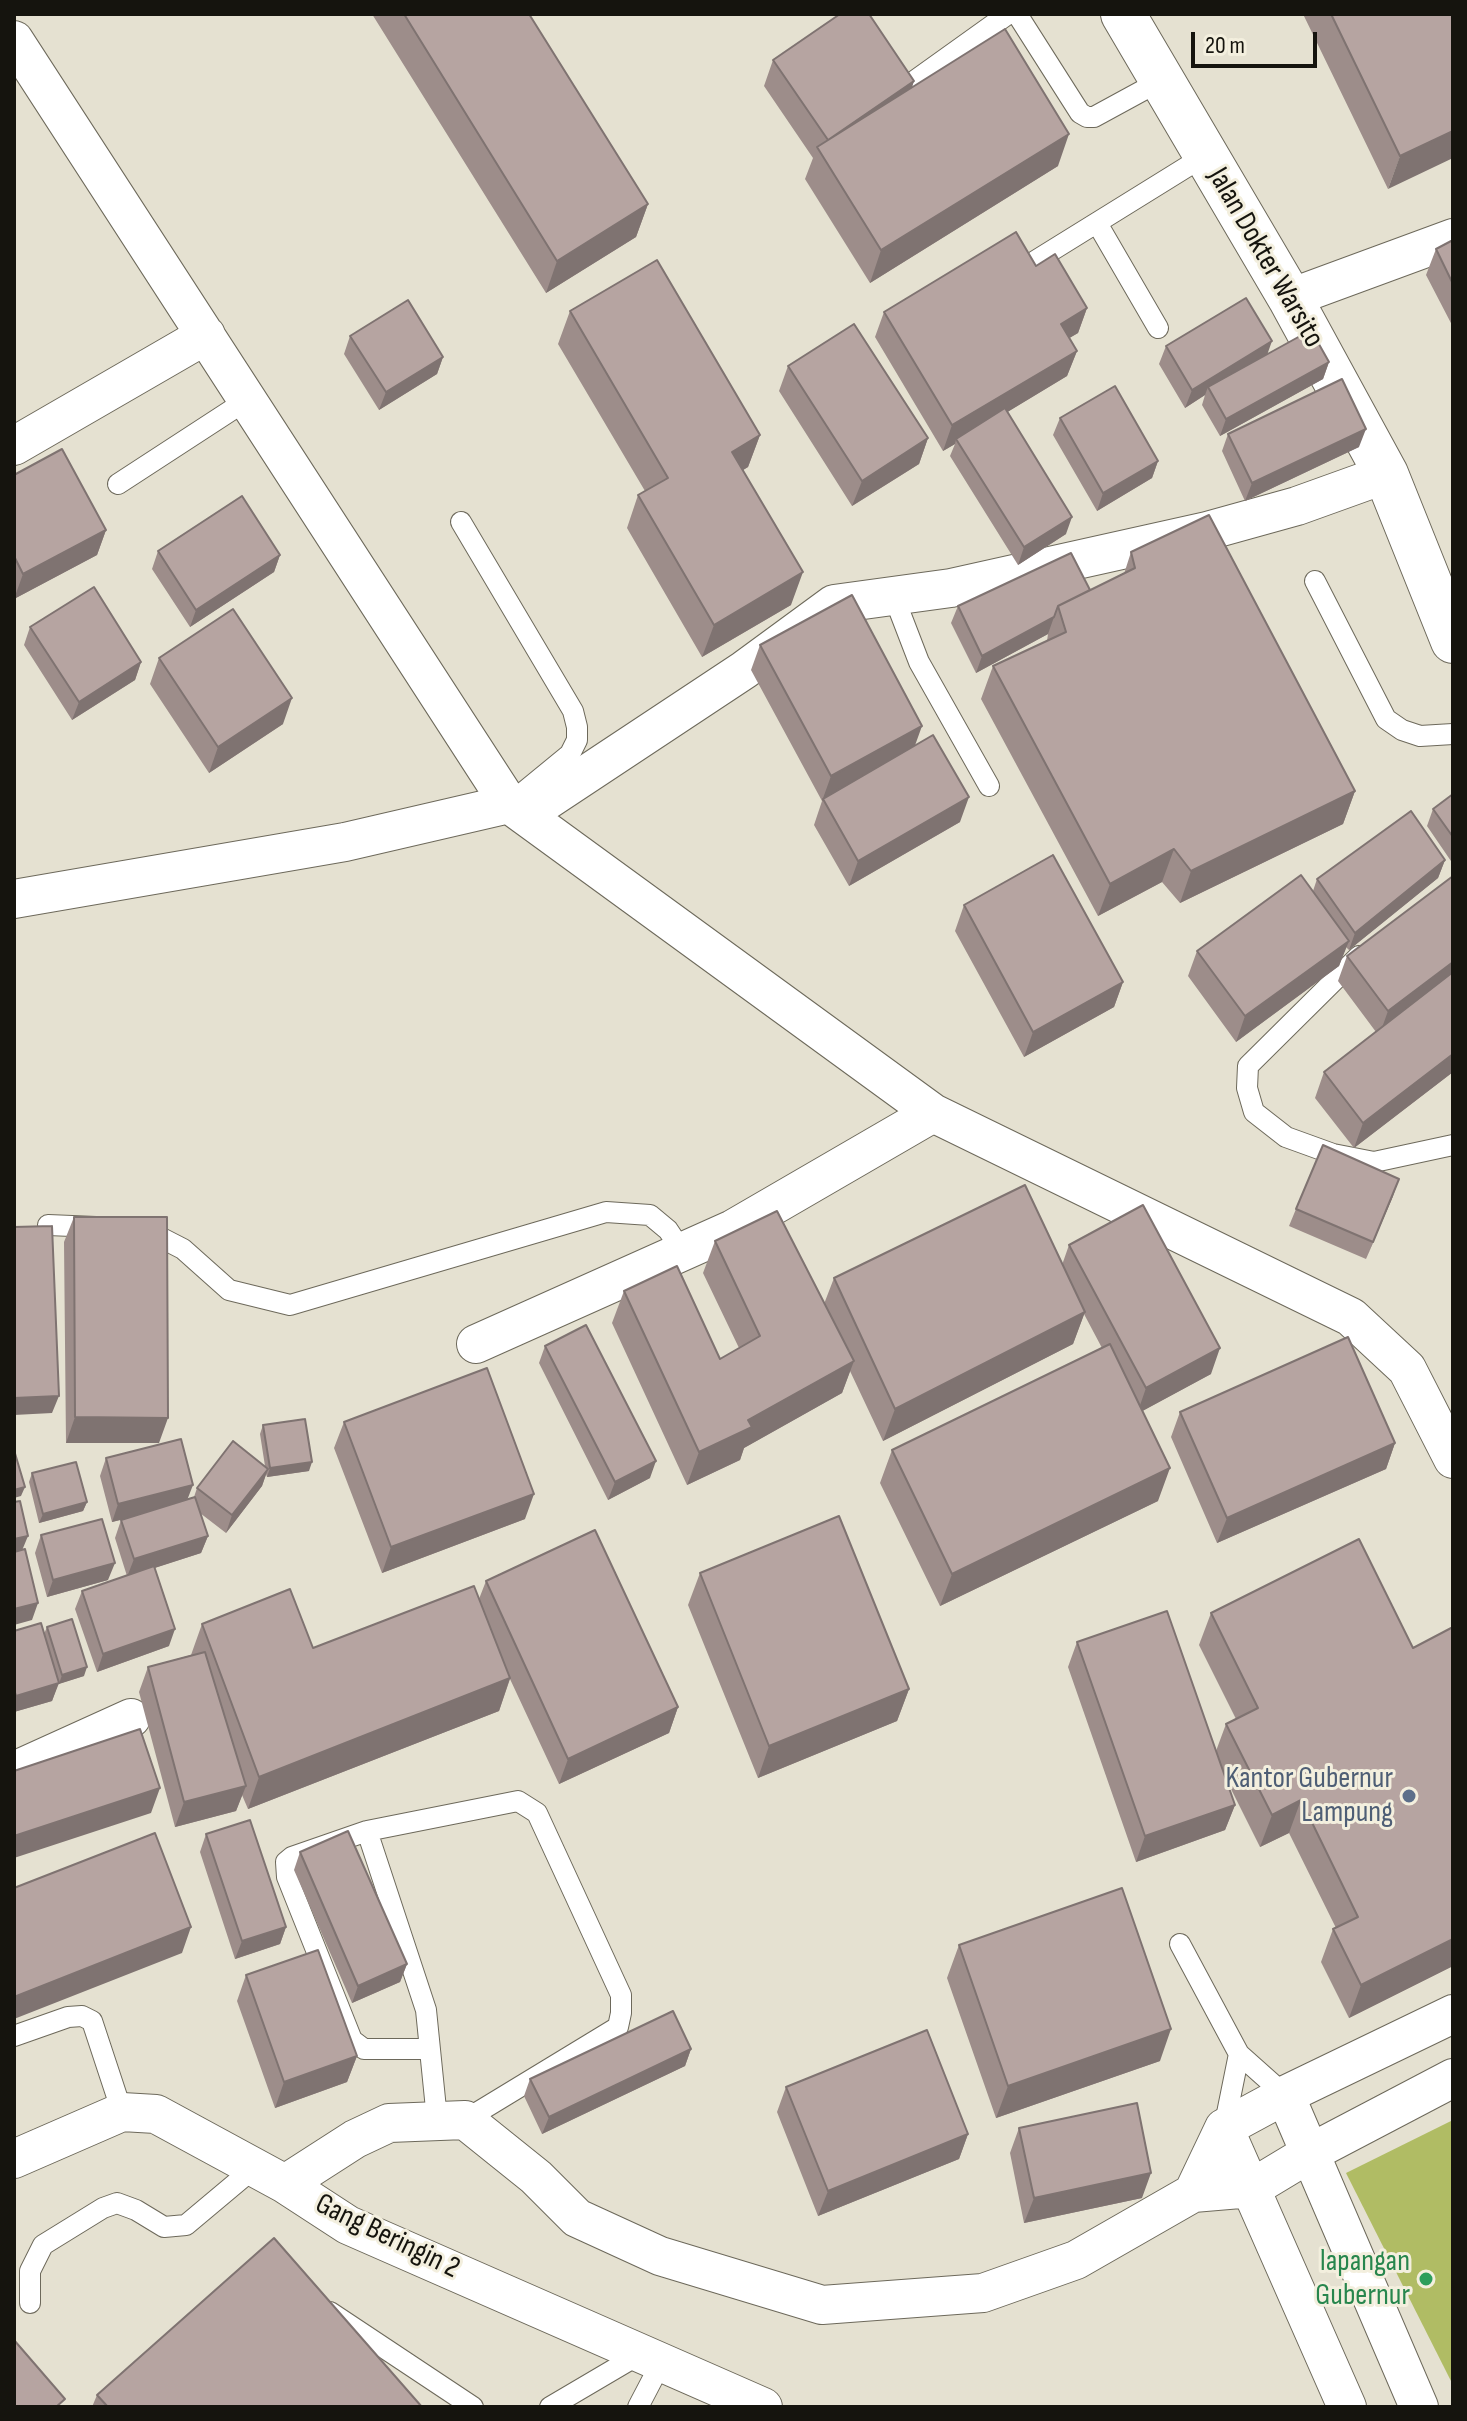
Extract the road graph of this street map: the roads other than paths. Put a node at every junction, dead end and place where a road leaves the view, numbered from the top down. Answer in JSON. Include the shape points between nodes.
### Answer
{"nodes":[{"id":1,"x":1008,"y":14,"type":"edge"},
{"id":2,"x":1017,"y":14,"type":"edge"},
{"id":3,"x":1123,"y":14,"type":"edge"},
{"id":4,"x":14,"y":40,"type":"edge"},
{"id":5,"x":1162,"y":80,"type":"junction"},
{"id":6,"x":913,"y":82,"type":"edge"},
{"id":7,"x":1206,"y":155,"type":"junction"},
{"id":8,"x":1097,"y":223,"type":"junction"},
{"id":9,"x":1453,"y":238,"type":"edge"},
{"id":10,"x":1035,"y":261,"type":"edge"},
{"id":11,"x":1290,"y":298,"type":"junction"},
{"id":12,"x":1158,"y":328,"type":"dead end"},
{"id":13,"x":206,"y":335,"type":"junction"},
{"id":14,"x":247,"y":400,"type":"junction"},
{"id":15,"x":14,"y":446,"type":"edge"},
{"id":16,"x":1386,"y":474,"type":"junction"},
{"id":17,"x":118,"y":484,"type":"dead end"},
{"id":18,"x":461,"y":522,"type":"dead end"},
{"id":19,"x":1315,"y":581,"type":"dead end"},
{"id":20,"x":894,"y":597,"type":"junction"},
{"id":21,"x":1452,"y":638,"type":"edge"},
{"id":22,"x":1453,"y":734,"type":"edge"},
{"id":23,"x":989,"y":786,"type":"dead end"},
{"id":24,"x":517,"y":809,"type":"junction"},
{"id":25,"x":14,"y":899,"type":"edge"},
{"id":26,"x":1372,"y":944,"type":"edge"},
{"id":27,"x":933,"y":1113,"type":"junction"},
{"id":28,"x":1453,"y":1145,"type":"edge"},
{"id":29,"x":48,"y":1225,"type":"edge"},
{"id":30,"x":682,"y":1251,"type":"junction"},
{"id":31,"x":476,"y":1344,"type":"dead end"},
{"id":32,"x":1453,"y":1459,"type":"edge"},
{"id":33,"x":131,"y":1718,"type":"dead end"},
{"id":34,"x":14,"y":1771,"type":"edge"},
{"id":35,"x":367,"y":1831,"type":"junction"},
{"id":36,"x":1180,"y":1944,"type":"dead end"},
{"id":37,"x":1453,"y":2014,"type":"edge"},
{"id":38,"x":14,"y":2036,"type":"edge"},
{"id":39,"x":429,"y":2049,"type":"junction"},
{"id":40,"x":1239,"y":2054,"type":"junction"},
{"id":41,"x":1453,"y":2078,"type":"edge"},
{"id":42,"x":1285,"y":2095,"type":"junction"},
{"id":43,"x":122,"y":2112,"type":"junction"},
{"id":44,"x":451,"y":2119,"type":"junction"},
{"id":45,"x":1224,"y":2128,"type":"junction"},
{"id":46,"x":1310,"y":2153,"type":"junction"},
{"id":47,"x":14,"y":2159,"type":"edge"},
{"id":48,"x":269,"y":2176,"type":"junction"},
{"id":49,"x":1252,"y":2188,"type":"junction"},
{"id":50,"x":1193,"y":2193,"type":"junction"},
{"id":51,"x":30,"y":2303,"type":"dead end"},
{"id":52,"x":320,"y":2305,"type":"edge"},
{"id":53,"x":651,"y":2358,"type":"junction"},
{"id":54,"x":473,"y":2407,"type":"edge"},
{"id":55,"x":550,"y":2407,"type":"edge"},
{"id":56,"x":638,"y":2407,"type":"edge"},
{"id":57,"x":763,"y":2407,"type":"edge"},
{"id":58,"x":1347,"y":2407,"type":"edge"},
{"id":59,"x":1419,"y":2407,"type":"edge"}],
"edges":[{"from":1,"to":6,"type":"lane"},
{"from":2,"to":5,"type":"lane","via":[[1087,117]]},
{"from":3,"to":5,"type":"street","name":"Jalan Dokter Warsito"},
{"from":4,"to":13,"type":"street"},
{"from":5,"to":7,"type":"street","name":"Jalan Dokter Warsito"},
{"from":7,"to":8,"type":"lane"},
{"from":7,"to":11,"type":"street","name":"Jalan Dokter Warsito"},
{"from":8,"to":10,"type":"lane"},
{"from":8,"to":12,"type":"lane"},
{"from":9,"to":11,"type":"street"},
{"from":11,"to":16,"type":"street","name":"Jalan Dokter Warsito"},
{"from":13,"to":14,"type":"street"},
{"from":13,"to":15,"type":"street"},
{"from":14,"to":17,"type":"lane"},
{"from":14,"to":24,"type":"street"},
{"from":16,"to":20,"type":"street","via":[[1207,531]]},
{"from":16,"to":21,"type":"street","name":"Jalan Dokter Warsito"},
{"from":18,"to":24,"type":"lane","via":[[573,711],[577,727],[570,754]]},
{"from":19,"to":22,"type":"lane","via":[[1386,719],[1420,736]]},
{"from":20,"to":23,"type":"lane","via":[[919,662]]},
{"from":20,"to":24,"type":"street","via":[[834,604],[785,628],[744,670]]},
{"from":24,"to":25,"type":"street"},
{"from":24,"to":27,"type":"street"},
{"from":26,"to":28,"type":"lane","via":[[1248,1066],[1254,1112],[1286,1137],[1374,1162]]},
{"from":27,"to":30,"type":"street","via":[[733,1229]]},
{"from":27,"to":32,"type":"street","via":[[1351,1317],[1407,1369]]},
{"from":29,"to":30,"type":"lane","via":[[149,1229],[183,1249],[229,1290],[290,1305],[606,1212],[650,1215]]},
{"from":30,"to":31,"type":"street"},
{"from":33,"to":34,"type":"street"},
{"from":35,"to":39,"type":"lane","via":[[426,2010]]},
{"from":35,"to":39,"type":"lane","via":[[292,1857],[286,1862],[287,1877],[352,2040],[364,2049]]},
{"from":35,"to":44,"type":"lane","via":[[518,1801],[537,1813],[621,1995],[618,2027]]},
{"from":36,"to":40,"type":"lane"},
{"from":37,"to":42,"type":"street"},
{"from":38,"to":43,"type":"lane","via":[[68,2017],[92,2021]]},
{"from":39,"to":44,"type":"lane"},
{"from":40,"to":42,"type":"lane"},
{"from":40,"to":45,"type":"lane"},
{"from":41,"to":46,"type":"street"},
{"from":42,"to":45,"type":"street"},
{"from":42,"to":46,"type":"street"},
{"from":43,"to":47,"type":"street"},
{"from":43,"to":48,"type":"street","name":"Gang Beringin 2","via":[[156,2114]]},
{"from":44,"to":48,"type":"street","via":[[389,2123]]},
{"from":44,"to":50,"type":"street","via":[[536,2177],[577,2218],[660,2256],[822,2305],[983,2293],[1076,2260]]},
{"from":45,"to":49,"type":"street"},
{"from":45,"to":50,"type":"street"},
{"from":46,"to":49,"type":"street"},
{"from":46,"to":59,"type":"street"},
{"from":48,"to":51,"type":"lane","via":[[186,2225],[164,2227],[117,2203],[91,2216],[43,2245],[30,2271]]},
{"from":48,"to":53,"type":"street","name":"Gang Beringin 2","via":[[348,2225]]},
{"from":49,"to":50,"type":"street"},
{"from":49,"to":58,"type":"street"},
{"from":52,"to":54,"type":"lane"},
{"from":53,"to":55,"type":"lane"},
{"from":53,"to":56,"type":"lane"},
{"from":53,"to":57,"type":"street","name":"Gang Beringin 2"}]}
